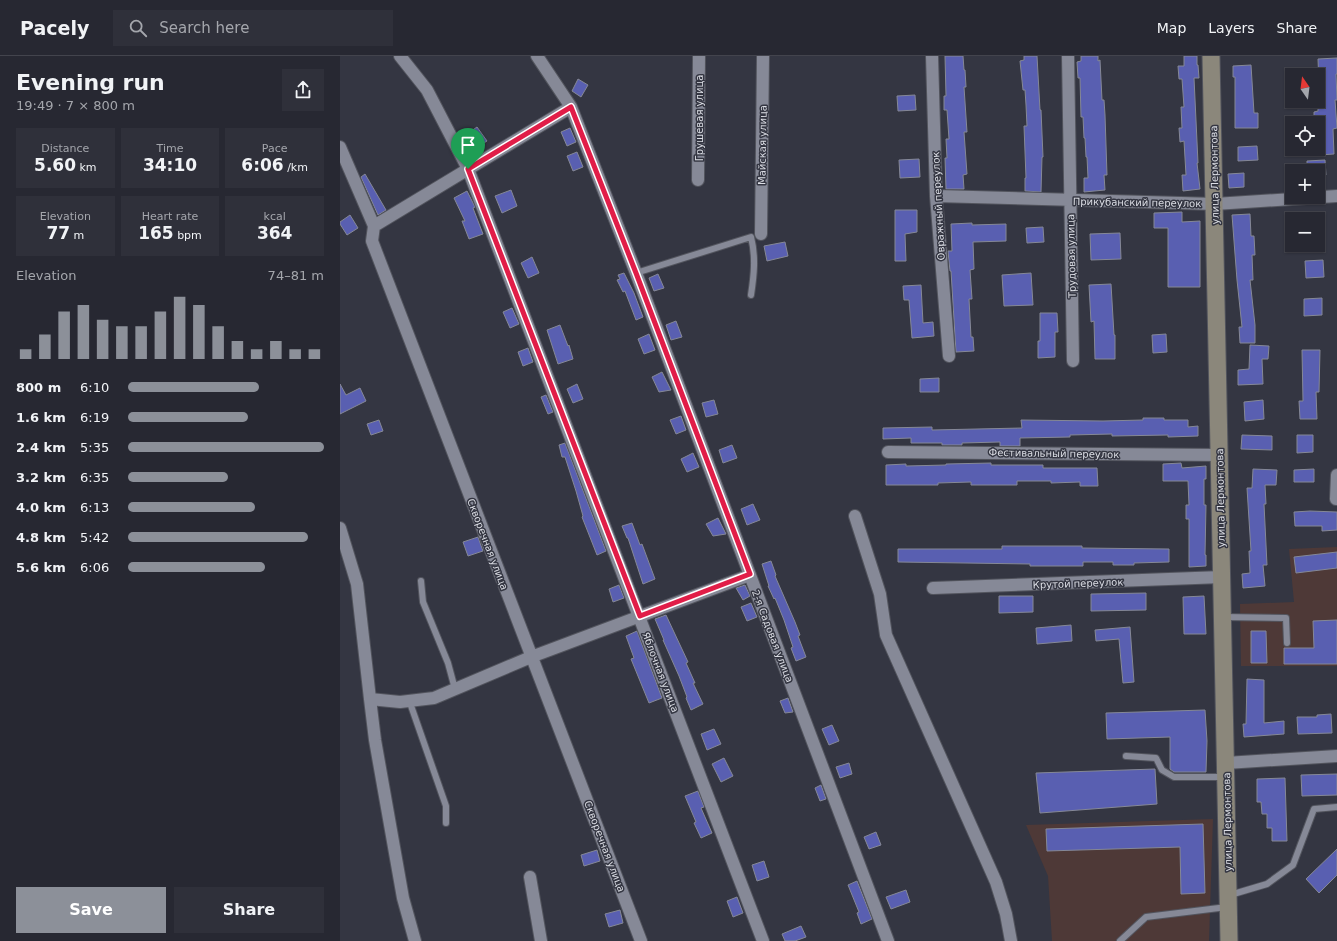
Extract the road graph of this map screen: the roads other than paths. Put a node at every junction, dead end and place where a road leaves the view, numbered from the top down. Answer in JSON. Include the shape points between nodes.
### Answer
{"nodes":[{"id":1,"x":400,"y":56,"type":"edge"},
{"id":2,"x":537,"y":56,"type":"edge"},
{"id":3,"x":699,"y":56,"type":"edge"},
{"id":4,"x":763,"y":56,"type":"edge"},
{"id":5,"x":932,"y":56,"type":"edge"},
{"id":6,"x":1068,"y":56,"type":"edge"},
{"id":7,"x":1211,"y":56,"type":"edge"},
{"id":8,"x":571,"y":107,"type":"junction"},
{"id":9,"x":340,"y":146,"type":"edge"},
{"id":10,"x":468,"y":169,"type":"junction"},
{"id":11,"x":698,"y":180,"type":"dead end"},
{"id":12,"x":936,"y":196,"type":"junction"},
{"id":13,"x":1337,"y":196,"type":"edge"},
{"id":14,"x":1071,"y":200,"type":"junction"},
{"id":15,"x":1215,"y":204,"type":"junction"},
{"id":16,"x":374,"y":226,"type":"junction"},
{"id":17,"x":761,"y":234,"type":"dead end"},
{"id":18,"x":636,"y":273,"type":"junction"},
{"id":19,"x":752,"y":295,"type":"dead end"},
{"id":20,"x":949,"y":356,"type":"dead end"},
{"id":21,"x":1073,"y":361,"type":"dead end"},
{"id":22,"x":888,"y":452,"type":"dead end"},
{"id":23,"x":1220,"y":455,"type":"junction"},
{"id":24,"x":1337,"y":475,"type":"edge"},
{"id":25,"x":1337,"y":499,"type":"edge"},
{"id":26,"x":855,"y":516,"type":"dead end"},
{"id":27,"x":340,"y":528,"type":"edge"},
{"id":28,"x":750,"y":574,"type":"junction"},
{"id":29,"x":1222,"y":577,"type":"junction"},
{"id":30,"x":421,"y":581,"type":"dead end"},
{"id":31,"x":933,"y":588,"type":"dead end"},
{"id":32,"x":640,"y":616,"type":"junction"},
{"id":33,"x":1223,"y":617,"type":"junction"},
{"id":34,"x":1287,"y":643,"type":"dead end"},
{"id":35,"x":531,"y":656,"type":"junction"},
{"id":36,"x":455,"y":689,"type":"junction"},
{"id":37,"x":370,"y":699,"type":"junction"},
{"id":38,"x":409,"y":700,"type":"junction"},
{"id":39,"x":1126,"y":756,"type":"dead end"},
{"id":40,"x":1337,"y":756,"type":"edge"},
{"id":41,"x":1226,"y":770,"type":"junction"},
{"id":42,"x":1337,"y":807,"type":"edge"},
{"id":43,"x":446,"y":823,"type":"dead end"},
{"id":44,"x":530,"y":877,"type":"dead end"},
{"id":45,"x":1228,"y":901,"type":"junction"},
{"id":46,"x":415,"y":941,"type":"edge"},
{"id":47,"x":541,"y":941,"type":"edge"},
{"id":48,"x":641,"y":941,"type":"edge"},
{"id":49,"x":764,"y":941,"type":"edge"},
{"id":50,"x":888,"y":941,"type":"edge"},
{"id":51,"x":1011,"y":941,"type":"edge"},
{"id":52,"x":1120,"y":941,"type":"edge"},
{"id":53,"x":1229,"y":941,"type":"edge"}],
"edges":[{"from":1,"to":10,"type":"street","name":"Яблочная улица","via":[[427,90]]},
{"from":2,"to":8,"type":"street","name":"2-я Садовая улица"},
{"from":3,"to":11,"type":"street","name":"Грушевая улица"},
{"from":4,"to":17,"type":"street","name":"Майская улица"},
{"from":5,"to":12,"type":"street","name":"Овражный переулок"},
{"from":6,"to":14,"type":"street","name":"Трудовая улица"},
{"from":7,"to":15,"type":"street","name":"улица Лермонтова"},
{"from":8,"to":10,"type":"street"},
{"from":8,"to":18,"type":"street","name":"2-я Садовая улица"},
{"from":9,"to":16,"type":"street","name":"Скворечная улица"},
{"from":10,"to":16,"type":"street"},
{"from":10,"to":32,"type":"street","name":"Яблочная улица"},
{"from":12,"to":14,"type":"street","name":"Прикубанский переулок"},
{"from":12,"to":20,"type":"street","name":"Овражный переулок"},
{"from":13,"to":15,"type":"street","name":"Прикубанский переулок"},
{"from":14,"to":15,"type":"street","name":"Прикубанский переулок"},
{"from":14,"to":21,"type":"street","name":"Трудовая улица"},
{"from":15,"to":23,"type":"street","name":"улица Лермонтова"},
{"from":16,"to":35,"type":"street","name":"Скворечная улица","via":[[372,241]]},
{"from":18,"to":19,"type":"lane","via":[[751,237],[754,250]]},
{"from":18,"to":28,"type":"street","name":"2-я Садовая улица"},
{"from":22,"to":23,"type":"street","name":"Фестивальный переулок"},
{"from":23,"to":29,"type":"street","name":"улица Лермонтова"},
{"from":24,"to":25,"type":"street"},
{"from":26,"to":51,"type":"street","via":[[880,594],[886,636],[996,882]]},
{"from":27,"to":37,"type":"street","via":[[357,584]]},
{"from":28,"to":32,"type":"street"},
{"from":28,"to":50,"type":"street","name":"2-я Садовая улица"},
{"from":29,"to":31,"type":"street","name":"Крутой переулок"},
{"from":29,"to":33,"type":"street","name":"улица Лермонтова"},
{"from":30,"to":36,"type":"lane","via":[[423,602],[448,663]]},
{"from":32,"to":35,"type":"street"},
{"from":32,"to":49,"type":"street","name":"Яблочная улица"},
{"from":33,"to":34,"type":"lane","via":[[1286,618]]},
{"from":33,"to":41,"type":"street","name":"улица Лермонтова"},
{"from":35,"to":36,"type":"street"},
{"from":35,"to":48,"type":"street","name":"Скворечная улица"},
{"from":36,"to":38,"type":"street","via":[[434,698]]},
{"from":37,"to":38,"type":"street","via":[[400,702]]},
{"from":37,"to":46,"type":"street","via":[[374,740],[403,898]]},
{"from":38,"to":43,"type":"lane","via":[[446,806]]},
{"from":39,"to":41,"type":"lane","via":[[1156,758],[1162,770],[1174,777]]},
{"from":40,"to":41,"type":"street"},
{"from":41,"to":45,"type":"street","name":"улица Лермонтова"},
{"from":42,"to":45,"type":"lane","via":[[1314,809],[1293,865],[1267,884]]},
{"from":44,"to":47,"type":"street"},
{"from":45,"to":52,"type":"lane","via":[[1146,917]]},
{"from":45,"to":53,"type":"street","name":"улица Лермонтова"}]}
